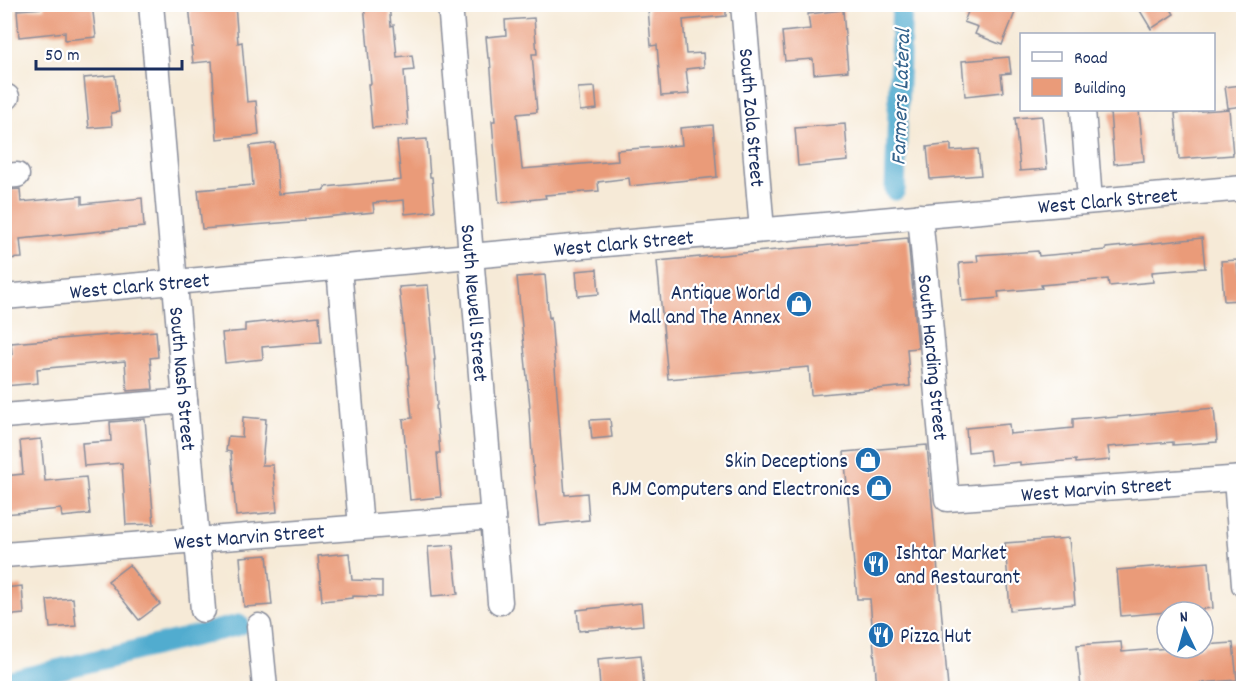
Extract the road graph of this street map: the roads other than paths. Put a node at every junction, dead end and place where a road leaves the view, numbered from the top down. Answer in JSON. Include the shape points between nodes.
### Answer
{"nodes":[{"id":1,"x":151,"y":4,"type":"edge"},
{"id":2,"x":450,"y":4,"type":"edge"},
{"id":3,"x":743,"y":4,"type":"edge"},
{"id":4,"x":1083,"y":111,"type":"edge"},
{"id":5,"x":1244,"y":188,"type":"edge"},
{"id":6,"x":1090,"y":201,"type":"junction"},
{"id":7,"x":920,"y":216,"type":"junction"},
{"id":8,"x":762,"y":230,"type":"junction"},
{"id":9,"x":471,"y":256,"type":"junction"},
{"id":10,"x":339,"y":268,"type":"junction"},
{"id":11,"x":175,"y":282,"type":"junction"},
{"id":12,"x":4,"y":297,"type":"edge"},
{"id":13,"x":185,"y":401,"type":"junction"},
{"id":14,"x":4,"y":416,"type":"edge"},
{"id":15,"x":1240,"y":478,"type":"edge"},
{"id":16,"x":947,"y":499,"type":"joint"},
{"id":17,"x":493,"y":517,"type":"junction"},
{"id":18,"x":361,"y":527,"type":"junction"},
{"id":19,"x":197,"y":540,"type":"junction"},
{"id":20,"x":4,"y":555,"type":"edge"},
{"id":21,"x":1244,"y":585,"type":"edge"},
{"id":22,"x":500,"y":602,"type":"dead end"},
{"id":23,"x":203,"y":610,"type":"dead end"},
{"id":24,"x":259,"y":626,"type":"dead end"},
{"id":25,"x":265,"y":688,"type":"edge"}],
"edges":[{"from":1,"to":11,"type":"street","name":"South Nash Street"},
{"from":2,"to":9,"type":"street","name":"South Newell Street"},
{"from":3,"to":8,"type":"street","name":"South Zola Street"},
{"from":4,"to":6,"type":"street"},
{"from":5,"to":6,"type":"street","name":"West Clark Street"},
{"from":6,"to":7,"type":"street","name":"West Clark Street"},
{"from":7,"to":8,"type":"street","name":"West Clark Street"},
{"from":7,"to":16,"type":"street","name":"South Harding Street"},
{"from":8,"to":9,"type":"street","name":"West Clark Street"},
{"from":9,"to":10,"type":"street","name":"West Clark Street"},
{"from":9,"to":17,"type":"street","name":"South Newell Street"},
{"from":10,"to":11,"type":"street","name":"West Clark Street"},
{"from":10,"to":18,"type":"street"},
{"from":11,"to":12,"type":"street","name":"West Clark Street"},
{"from":11,"to":13,"type":"street","name":"South Nash Street"},
{"from":13,"to":14,"type":"street"},
{"from":13,"to":19,"type":"street","name":"South Nash Street"},
{"from":15,"to":16,"type":"street","name":"West Marvin Street"},
{"from":15,"to":21,"type":"street"},
{"from":17,"to":18,"type":"street","name":"West Marvin Street"},
{"from":17,"to":22,"type":"street","name":"South Newell Street"},
{"from":18,"to":19,"type":"street","name":"West Marvin Street"},
{"from":19,"to":20,"type":"street","name":"West Marvin Street"},
{"from":19,"to":23,"type":"street","name":"South Nash Street"},
{"from":24,"to":25,"type":"street"}]}
